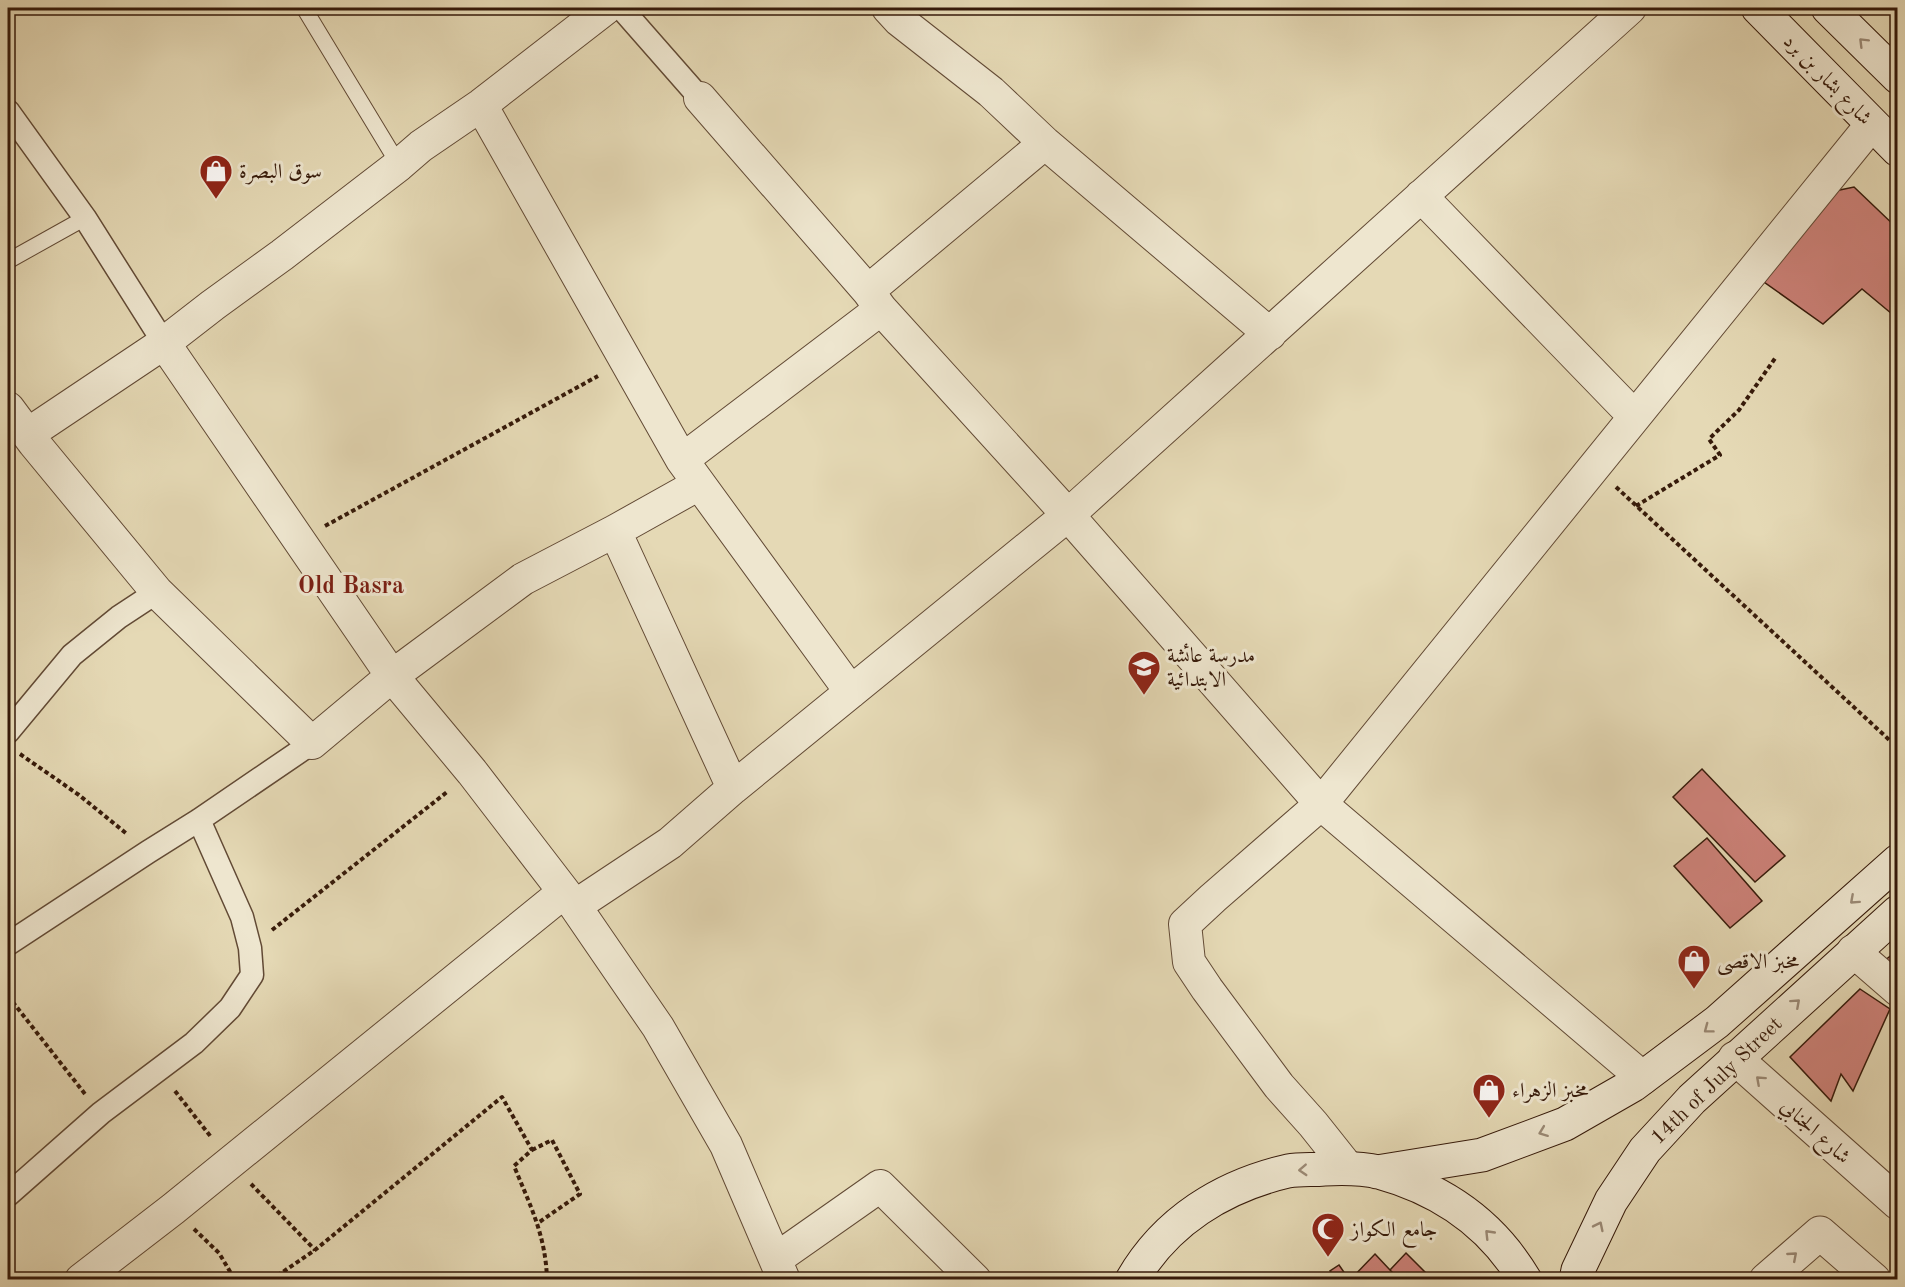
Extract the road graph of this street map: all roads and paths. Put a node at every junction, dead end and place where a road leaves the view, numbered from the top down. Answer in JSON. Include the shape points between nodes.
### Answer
{"nodes":[{"id":1,"x":304,"y":8,"type":"edge"},
{"id":2,"x":606,"y":8,"type":"edge"},
{"id":3,"x":621,"y":8,"type":"edge"},
{"id":4,"x":888,"y":8,"type":"edge"},
{"id":5,"x":1630,"y":8,"type":"edge"},
{"id":6,"x":1758,"y":8,"type":"edge"},
{"id":7,"x":1834,"y":10,"type":"edge"},
{"id":8,"x":1898,"y":77,"type":"edge"},
{"id":9,"x":700,"y":98,"type":"joint"},
{"id":10,"x":481,"y":105,"type":"junction"},
{"id":11,"x":8,"y":111,"type":"edge"},
{"id":12,"x":1872,"y":124,"type":"junction"},
{"id":13,"x":1045,"y":143,"type":"junction"},
{"id":14,"x":1898,"y":150,"type":"edge"},
{"id":15,"x":399,"y":165,"type":"junction"},
{"id":16,"x":1421,"y":196,"type":"junction"},
{"id":17,"x":86,"y":218,"type":"junction"},
{"id":18,"x":8,"y":261,"type":"edge"},
{"id":19,"x":874,"y":300,"type":"junction"},
{"id":20,"x":1270,"y":334,"type":"junction"},
{"id":21,"x":164,"y":343,"type":"junction"},
{"id":22,"x":1776,"y":357,"type":"dead end"},
{"id":23,"x":626,"y":361,"type":"junction"},
{"id":24,"x":1634,"y":416,"type":"junction"},
{"id":25,"x":14,"y":419,"type":"edge"},
{"id":26,"x":1593,"y":466,"type":"junction"},
{"id":27,"x":690,"y":472,"type":"junction"},
{"id":28,"x":1636,"y":506,"type":"junction"},
{"id":29,"x":1068,"y":515,"type":"junction"},
{"id":30,"x":615,"y":531,"type":"junction"},
{"id":31,"x":298,"y":540,"type":"junction"},
{"id":32,"x":157,"y":592,"type":"junction"},
{"id":33,"x":392,"y":676,"type":"junction"},
{"id":34,"x":851,"y":692,"type":"junction"},
{"id":35,"x":12,"y":742,"type":"edge"},
{"id":36,"x":312,"y":743,"type":"junction"},
{"id":37,"x":1898,"y":748,"type":"edge"},
{"id":38,"x":472,"y":772,"type":"junction"},
{"id":39,"x":733,"y":788,"type":"junction"},
{"id":40,"x":1321,"y":804,"type":"junction"},
{"id":41,"x":199,"y":820,"type":"junction"},
{"id":42,"x":148,"y":852,"type":"junction"},
{"id":43,"x":1898,"y":861,"type":"edge"},
{"id":44,"x":569,"y":899,"type":"junction"},
{"id":45,"x":1898,"y":912,"type":"edge"},
{"id":46,"x":8,"y":944,"type":"edge"},
{"id":47,"x":250,"y":948,"type":"junction"},
{"id":48,"x":1853,"y":951,"type":"junction"},
{"id":49,"x":1898,"y":990,"type":"edge"},
{"id":50,"x":8,"y":996,"type":"edge"},
{"id":51,"x":1735,"y":1058,"type":"junction"},
{"id":52,"x":1643,"y":1078,"type":"junction"},
{"id":53,"x":101,"y":1113,"type":"junction"},
{"id":54,"x":532,"y":1150,"type":"junction"},
{"id":55,"x":1363,"y":1170,"type":"junction"},
{"id":56,"x":8,"y":1195,"type":"edge"},
{"id":57,"x":1898,"y":1203,"type":"edge"},
{"id":58,"x":173,"y":1209,"type":"junction"},
{"id":59,"x":538,"y":1223,"type":"junction"},
{"id":60,"x":780,"y":1269,"type":"edge"},
{"id":61,"x":81,"y":1280,"type":"edge"},
{"id":62,"x":236,"y":1280,"type":"edge"},
{"id":63,"x":271,"y":1280,"type":"edge"},
{"id":64,"x":547,"y":1280,"type":"edge"},
{"id":65,"x":975,"y":1280,"type":"edge"},
{"id":66,"x":1132,"y":1280,"type":"edge"},
{"id":67,"x":1525,"y":1280,"type":"edge"},
{"id":68,"x":1576,"y":1280,"type":"edge"},
{"id":69,"x":1766,"y":1280,"type":"edge"},
{"id":70,"x":1874,"y":1280,"type":"edge"}],
"edges":[{"from":1,"to":15,"type":"lane"},
{"from":2,"to":10,"type":"street"},
{"from":3,"to":9,"type":"street"},
{"from":4,"to":13,"type":"street","via":[[991,92]]},
{"from":5,"to":16,"type":"street"},
{"from":6,"to":12,"type":"main road","name":"شارع بشار بن برد"},
{"from":8,"to":7,"type":"main road","one_way":true},
{"from":9,"to":19,"type":"street"},
{"from":10,"to":15,"type":"street"},
{"from":10,"to":23,"type":"street"},
{"from":11,"to":17,"type":"street"},
{"from":12,"to":14,"type":"main road","name":"شارع بشار بن برد"},
{"from":12,"to":24,"type":"street"},
{"from":13,"to":19,"type":"street"},
{"from":13,"to":20,"type":"street"},
{"from":15,"to":21,"type":"street"},
{"from":16,"to":20,"type":"street"},
{"from":16,"to":24,"type":"street"},
{"from":17,"to":18,"type":"lane"},
{"from":17,"to":21,"type":"street"},
{"from":19,"to":27,"type":"street"},
{"from":19,"to":29,"type":"street"},
{"from":20,"to":29,"type":"street"},
{"from":21,"to":25,"type":"street"},
{"from":21,"to":31,"type":"street"},
{"from":22,"to":28,"type":"path","via":[[1739,410],[1709,439],[1720,455]]},
{"from":23,"to":27,"type":"street"},
{"from":23,"to":31,"type":"path"},
{"from":24,"to":26,"type":"street"},
{"from":25,"to":32,"type":"street"},
{"from":26,"to":28,"type":"path"},
{"from":26,"to":40,"type":"street"},
{"from":27,"to":30,"type":"street"},
{"from":27,"to":34,"type":"street"},
{"from":28,"to":37,"type":"path"},
{"from":29,"to":34,"type":"street"},
{"from":29,"to":40,"type":"street"},
{"from":30,"to":33,"type":"street","via":[[523,579]]},
{"from":30,"to":39,"type":"street"},
{"from":31,"to":33,"type":"street"},
{"from":32,"to":35,"type":"street","via":[[72,655]]},
{"from":32,"to":36,"type":"street"},
{"from":33,"to":36,"type":"street"},
{"from":33,"to":38,"type":"street"},
{"from":34,"to":39,"type":"street"},
{"from":35,"to":42,"type":"path"},
{"from":36,"to":41,"type":"street"},
{"from":38,"to":44,"type":"street"},
{"from":38,"to":47,"type":"path"},
{"from":39,"to":44,"type":"street","via":[[670,843]]},
{"from":40,"to":52,"type":"street"},
{"from":40,"to":55,"type":"street","via":[[1185,924],[1190,962],[1207,989],[1279,1086]]},
{"from":41,"to":42,"type":"street"},
{"from":41,"to":47,"type":"street","via":[[242,917]]},
{"from":42,"to":46,"type":"street"},
{"from":43,"to":52,"type":"main road","name":"14th of July Street","one_way":true,"via":[[1717,1023]]},
{"from":44,"to":58,"type":"street"},
{"from":44,"to":60,"type":"street","via":[[658,1027],[704,1106],[726,1145]]},
{"from":45,"to":48,"type":"main road","name":"14th of July Street"},
{"from":47,"to":53,"type":"street","via":[[252,975],[230,1008],[194,1043]]},
{"from":48,"to":49,"type":"street"},
{"from":51,"to":48,"type":"main road","name":"14th of July Street","one_way":true},
{"from":50,"to":53,"type":"path"},
{"from":57,"to":51,"type":"main road","name":"شارع الجنابي","one_way":true},
{"from":68,"to":51,"type":"main road","name":"14th of July Street","one_way":true,"via":[[1611,1201],[1645,1150]]},
{"from":52,"to":55,"type":"main road","name":"14th of July Street","one_way":true,"via":[[1565,1124],[1482,1155]]},
{"from":53,"to":56,"type":"street"},
{"from":54,"to":59,"type":"path","via":[[514,1166]]},
{"from":54,"to":59,"type":"path","via":[[552,1140],[580,1194]]},
{"from":54,"to":63,"type":"path","via":[[502,1097],[315,1250]]},
{"from":55,"to":66,"type":"main road","name":"14th of July Street","one_way":true,"via":[[1290,1171],[1234,1187],[1185,1217],[1144,1259]]},
{"from":67,"to":55,"type":"main road","one_way":true,"via":[[1512,1258],[1475,1219],[1429,1190]]},
{"from":58,"to":61,"type":"street"},
{"from":58,"to":62,"type":"path","via":[[219,1253]]},
{"from":59,"to":64,"type":"path"},
{"from":60,"to":65,"type":"street","via":[[880,1186]]},
{"from":69,"to":70,"type":"main road","one_way":true,"via":[[1820,1233]]}]}
